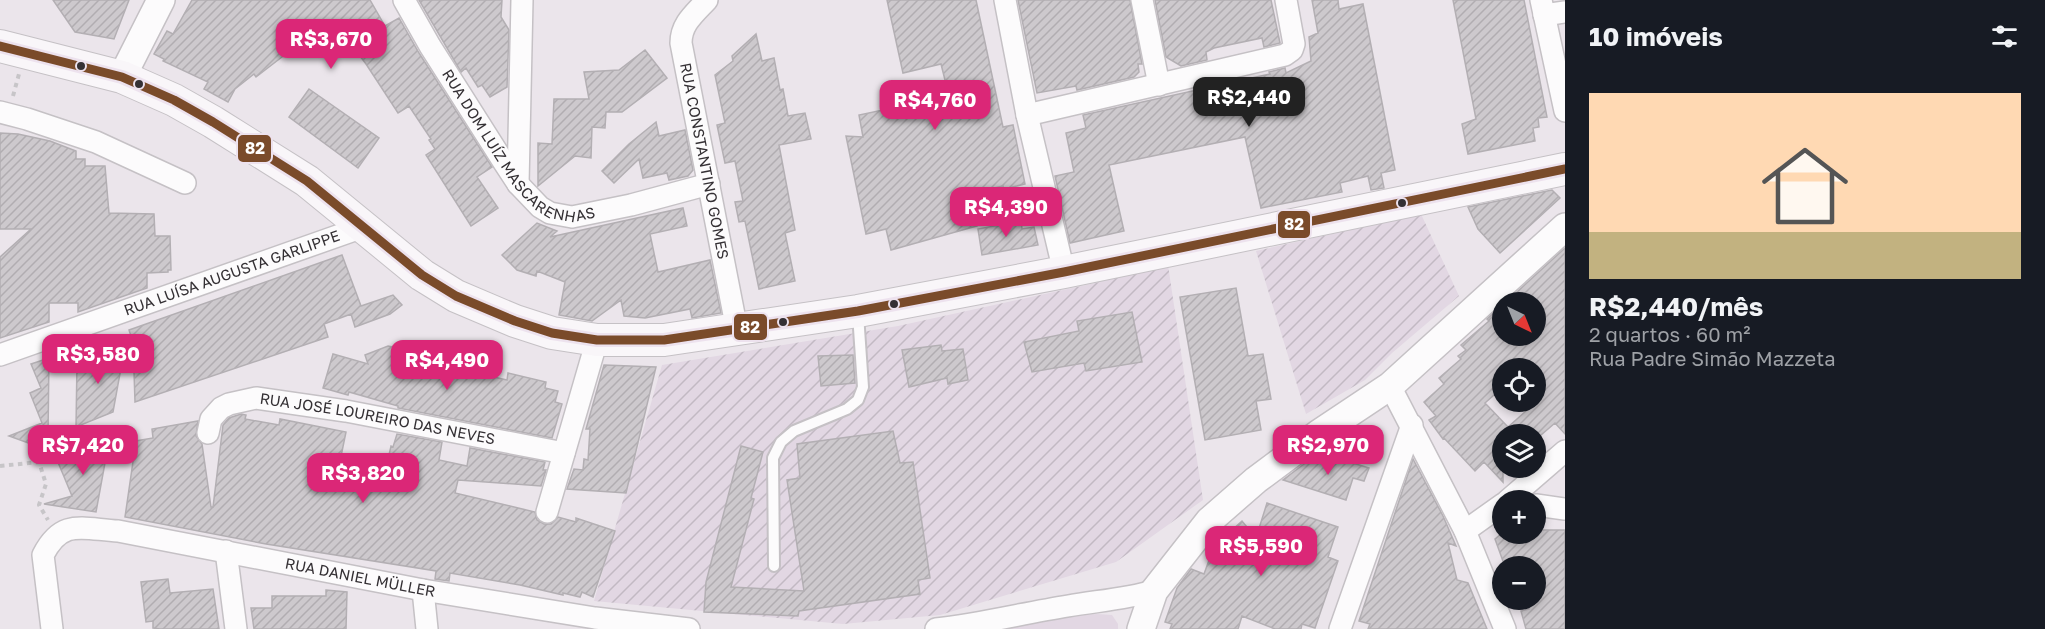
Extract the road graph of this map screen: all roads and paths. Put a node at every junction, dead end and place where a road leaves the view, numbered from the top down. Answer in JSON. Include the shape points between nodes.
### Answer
{"nodes":[{"id":1,"x":161,"y":0,"type":"edge"},
{"id":2,"x":404,"y":0,"type":"edge"},
{"id":3,"x":522,"y":0,"type":"edge"},
{"id":4,"x":707,"y":0,"type":"edge"},
{"id":5,"x":1005,"y":0,"type":"edge"},
{"id":6,"x":1142,"y":0,"type":"edge"},
{"id":7,"x":1286,"y":0,"type":"edge"},
{"id":8,"x":1542,"y":7,"type":"edge"},
{"id":9,"x":1565,"y":12,"type":"edge"},
{"id":10,"x":0,"y":46,"type":"edge"},
{"id":11,"x":20,"y":70,"type":"dead end"},
{"id":12,"x":122,"y":77,"type":"junction"},
{"id":13,"x":1159,"y":85,"type":"junction"},
{"id":14,"x":14,"y":95,"type":"dead end"},
{"id":15,"x":1565,"y":111,"type":"edge"},
{"id":16,"x":0,"y":112,"type":"edge"},
{"id":17,"x":1026,"y":115,"type":"junction"},
{"id":18,"x":1565,"y":169,"type":"edge"},
{"id":19,"x":185,"y":183,"type":"dead end"},
{"id":20,"x":518,"y":184,"type":"junction"},
{"id":21,"x":709,"y":184,"type":"junction"},
{"id":22,"x":363,"y":227,"type":"junction"},
{"id":23,"x":1565,"y":227,"type":"edge"},
{"id":24,"x":1064,"y":272,"type":"junction"},
{"id":25,"x":858,"y":311,"type":"junction"},
{"id":26,"x":737,"y":330,"type":"junction"},
{"id":27,"x":597,"y":340,"type":"junction"},
{"id":28,"x":0,"y":355,"type":"edge"},
{"id":29,"x":1390,"y":386,"type":"junction"},
{"id":30,"x":1412,"y":425,"type":"junction"},
{"id":31,"x":208,"y":433,"type":"dead end"},
{"id":32,"x":1565,"y":451,"type":"edge"},
{"id":33,"x":564,"y":453,"type":"junction"},
{"id":34,"x":0,"y":466,"type":"edge"},
{"id":35,"x":1521,"y":490,"type":"edge"},
{"id":36,"x":1546,"y":506,"type":"edge"},
{"id":37,"x":1565,"y":509,"type":"edge"},
{"id":38,"x":547,"y":512,"type":"dead end"},
{"id":39,"x":1492,"y":512,"type":"edge"},
{"id":40,"x":1465,"y":531,"type":"junction"},
{"id":41,"x":56,"y":534,"type":"junction"},
{"id":42,"x":226,"y":551,"type":"junction"},
{"id":43,"x":774,"y":566,"type":"dead end"},
{"id":44,"x":423,"y":591,"type":"junction"},
{"id":45,"x":1154,"y":591,"type":"junction"},
{"id":46,"x":596,"y":624,"type":"edge"},
{"id":47,"x":52,"y":629,"type":"edge"},
{"id":48,"x":236,"y":629,"type":"edge"},
{"id":49,"x":427,"y":629,"type":"edge"},
{"id":50,"x":689,"y":629,"type":"edge"},
{"id":51,"x":936,"y":629,"type":"edge"},
{"id":52,"x":1141,"y":629,"type":"edge"},
{"id":53,"x":1340,"y":629,"type":"edge"},
{"id":54,"x":1505,"y":629,"type":"edge"}],
"edges":[{"from":1,"to":12,"type":"street"},
{"from":2,"to":20,"type":"street","name":"RUA DOM LUÍZ MASCARENHAS"},
{"from":3,"to":20,"type":"street"},
{"from":4,"to":21,"type":"street","name":"RUA CONSTANTINO GOMES","via":[[681,33]]},
{"from":5,"to":17,"type":"street"},
{"from":6,"to":13,"type":"street"},
{"from":7,"to":13,"type":"street","via":[[1294,44],[1289,53]]},
{"from":8,"to":9,"type":"street"},
{"from":8,"to":15,"type":"street"},
{"from":10,"to":12,"type":"main road"},
{"from":11,"to":14,"type":"path"},
{"from":12,"to":22,"type":"main road","via":[[213,122],[307,182]]},
{"from":13,"to":17,"type":"street"},
{"from":16,"to":19,"type":"street","via":[[96,142]]},
{"from":17,"to":24,"type":"street"},
{"from":18,"to":24,"type":"main road"},
{"from":20,"to":21,"type":"street","name":"RUA DOM LUÍZ MASCARENHAS","via":[[540,207],[561,217],[631,205]]},
{"from":21,"to":26,"type":"street","name":"RUA CONSTANTINO GOMES"},
{"from":22,"to":27,"type":"main road","via":[[422,275],[456,296],[552,333]]},
{"from":22,"to":28,"type":"street","name":"RUA LUÍSA AUGUSTA GARLIPPE"},
{"from":23,"to":29,"type":"street"},
{"from":24,"to":25,"type":"main road"},
{"from":25,"to":26,"type":"main road"},
{"from":25,"to":43,"type":"lane","via":[[864,387],[858,400],[848,409],[794,430],[781,442],[773,458]]},
{"from":26,"to":27,"type":"main road","via":[[664,340]]},
{"from":27,"to":33,"type":"street"},
{"from":29,"to":30,"type":"street"},
{"from":29,"to":45,"type":"street","via":[[1256,480],[1209,521]]},
{"from":30,"to":40,"type":"street"},
{"from":30,"to":53,"type":"street"},
{"from":31,"to":33,"type":"street","name":"RUA JOSÉ LOUREIRO DAS NEVES","via":[[211,419],[221,408],[256,398],[346,411]]},
{"from":32,"to":35,"type":"street"},
{"from":33,"to":38,"type":"street"},
{"from":34,"to":41,"type":"path","via":[[39,462],[46,484],[39,505]]},
{"from":36,"to":37,"type":"street"},
{"from":39,"to":40,"type":"street"},
{"from":40,"to":54,"type":"street"},
{"from":41,"to":42,"type":"street","name":"RUA DANIEL MÜLLER","via":[[72,528],[118,531]]},
{"from":41,"to":47,"type":"street","via":[[43,555]]},
{"from":42,"to":44,"type":"street","name":"RUA DANIEL MÜLLER"},
{"from":42,"to":48,"type":"street"},
{"from":44,"to":46,"type":"street","name":"RUA DANIEL MÜLLER"},
{"from":44,"to":49,"type":"street"},
{"from":45,"to":51,"type":"street"},
{"from":45,"to":52,"type":"street"},
{"from":46,"to":50,"type":"street","name":"RUA DANIEL MÜLLER"}]}
